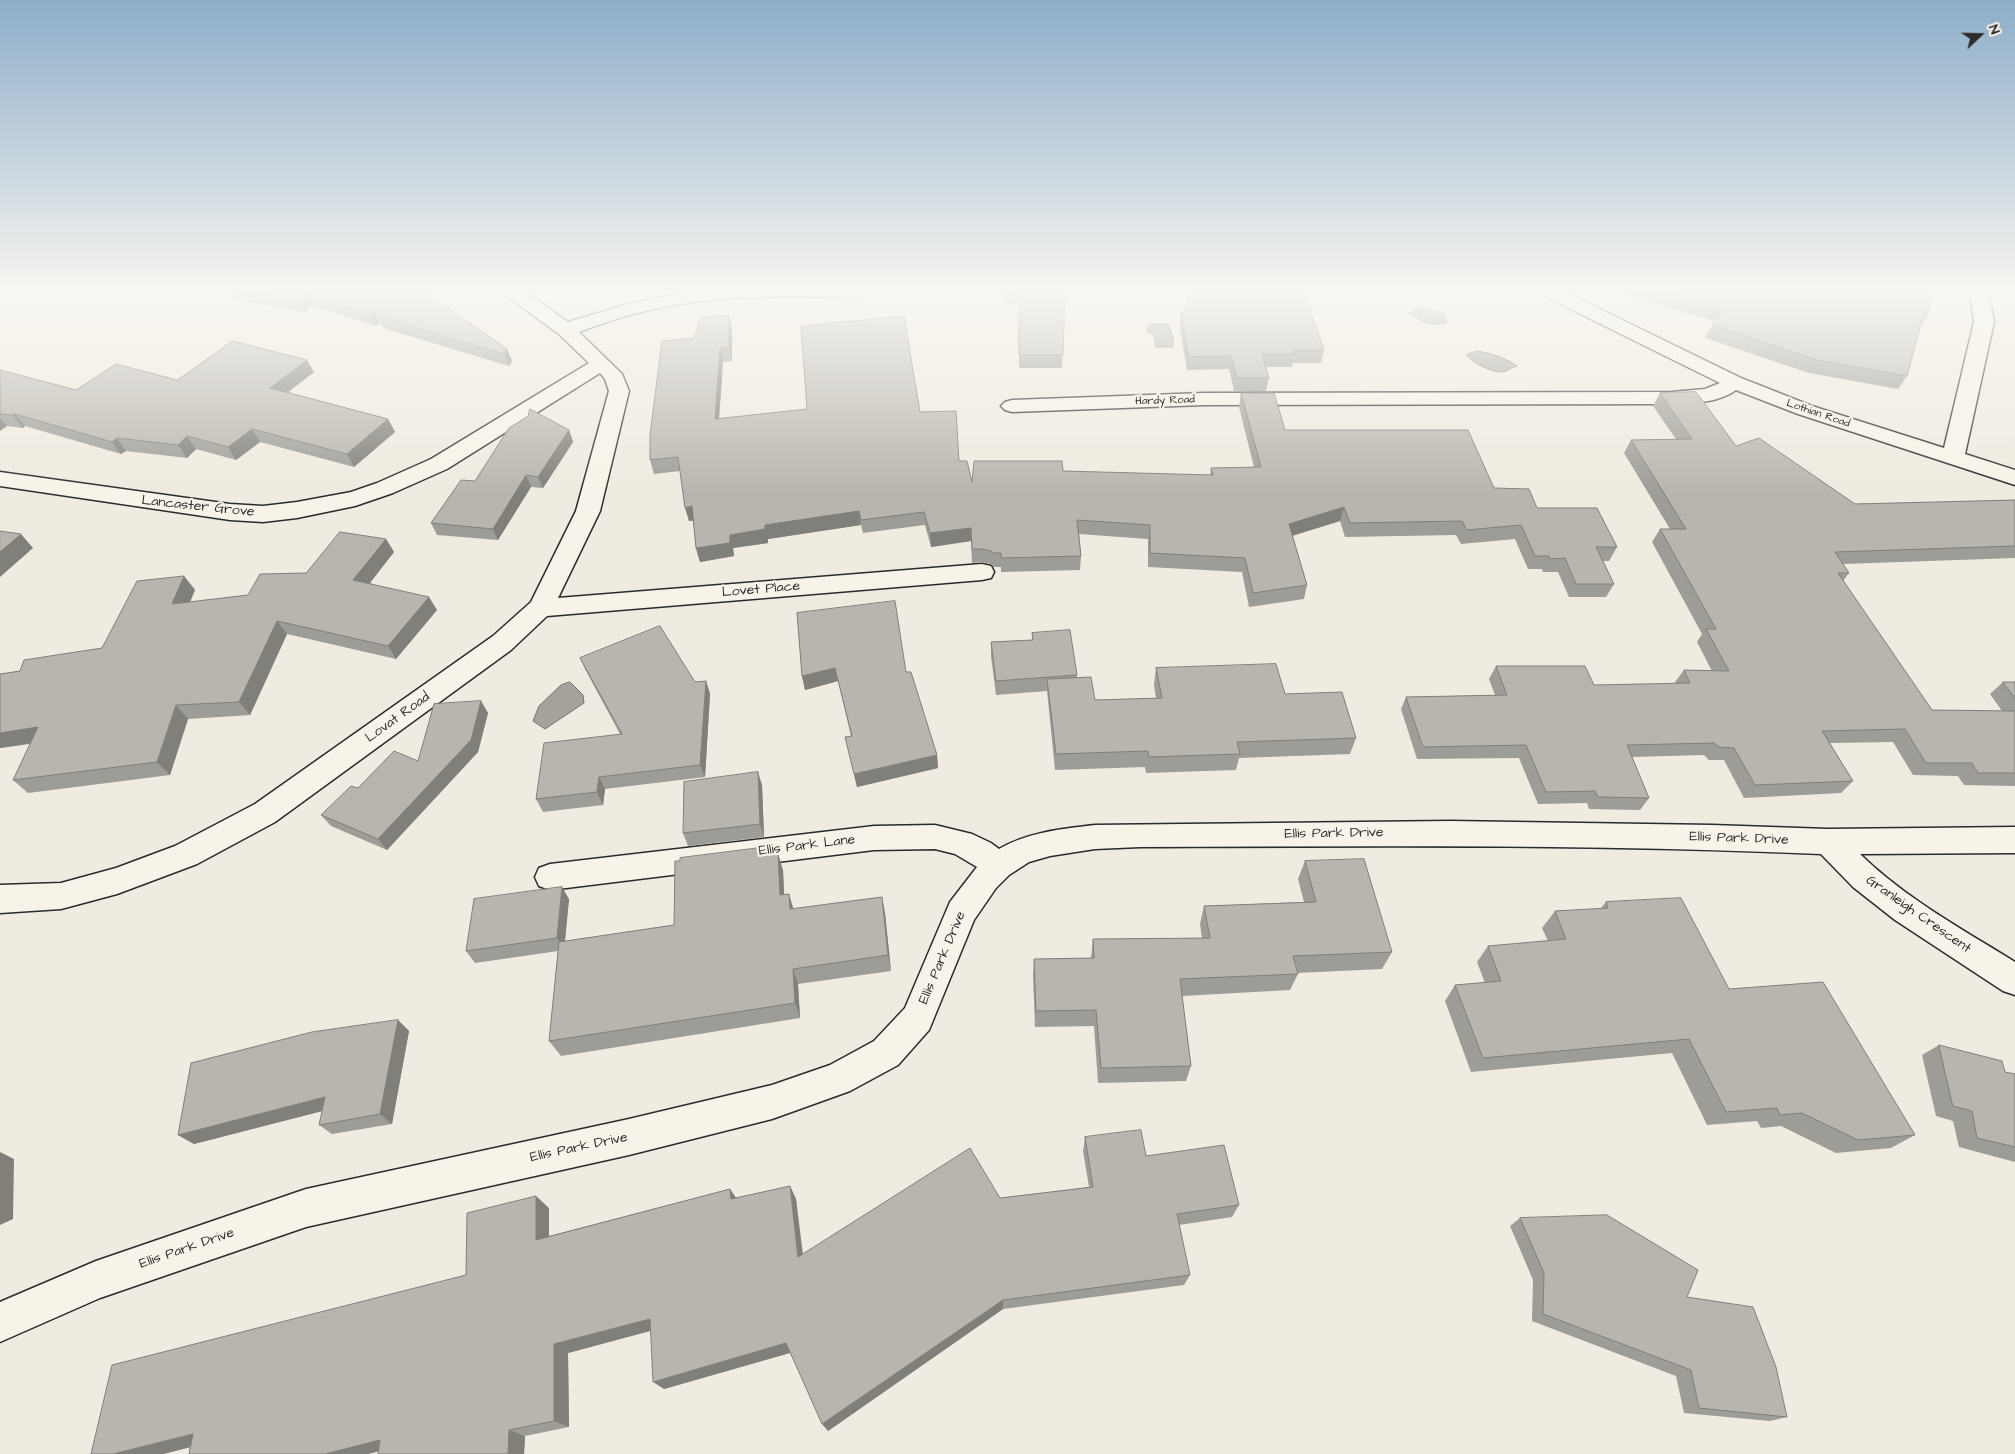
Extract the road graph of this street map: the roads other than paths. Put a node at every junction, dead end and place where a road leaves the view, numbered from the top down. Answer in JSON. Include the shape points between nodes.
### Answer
{"nodes":[{"id":1,"x":596,"y":359,"type":"edge"},
{"id":2,"x":1687,"y":359,"type":"edge"},
{"id":3,"x":1976,"y":359,"type":"edge"},
{"id":4,"x":601,"y":364,"type":"junction"},
{"id":5,"x":1734,"y":382,"type":"junction"},
{"id":6,"x":1012,"y":406,"type":"dead end"},
{"id":7,"x":1953,"y":458,"type":"junction"},
{"id":8,"x":2015,"y":478,"type":"edge"},
{"id":9,"x":0,"y":479,"type":"edge"},
{"id":10,"x":982,"y":572,"type":"dead end"},
{"id":11,"x":540,"y":608,"type":"junction"},
{"id":12,"x":2015,"y":840,"type":"edge"},
{"id":13,"x":1828,"y":842,"type":"junction"},
{"id":14,"x":998,"y":866,"type":"junction"},
{"id":15,"x":550,"y":876,"type":"dead end"},
{"id":16,"x":0,"y":900,"type":"edge"},
{"id":17,"x":2015,"y":980,"type":"edge"},
{"id":18,"x":0,"y":1322,"type":"edge"}],
"edges":[{"from":1,"to":4,"type":"street","name":"Lovat Road"},
{"from":2,"to":5,"type":"street","name":"Lothian Road"},
{"from":3,"to":7,"type":"street"},
{"from":4,"to":9,"type":"street","name":"Lancaster Grove","via":[[439,464],[385,488],[328,505],[263,514],[230,512]]},
{"from":4,"to":11,"type":"street","name":"Lovat Road","via":[[614,378],[619,391],[606,447],[588,511]]},
{"from":5,"to":6,"type":"street","name":"Hardy Road","via":[[1704,396],[1672,398],[1204,399]]},
{"from":5,"to":7,"type":"street","name":"Lothian Road","via":[[1805,410]]},
{"from":7,"to":8,"type":"street","name":"Lothian Road"},
{"from":10,"to":11,"type":"street","name":"Lovet Place"},
{"from":11,"to":16,"type":"street","name":"Lovat Road","via":[[502,643],[265,813],[186,855],[118,881],[61,896]]},
{"from":12,"to":13,"type":"street","name":"Ellis Park Drive"},
{"from":13,"to":14,"type":"street","name":"Ellis Park Drive","via":[[1450,833],[1140,835],[1050,843],[1020,852]]},
{"from":13,"to":17,"type":"street","name":"Granleigh Crescent","via":[[1864,878],[1906,910]]},
{"from":14,"to":15,"type":"street","name":"Ellis Park Lane","via":[[980,852],[935,837],[874,838]]},
{"from":14,"to":18,"type":"street","name":"Ellis Park Drive","via":[[985,878],[962,912],[917,1019],[886,1053],[838,1079],[772,1102],[629,1137],[306,1208],[96,1280]]}]}
